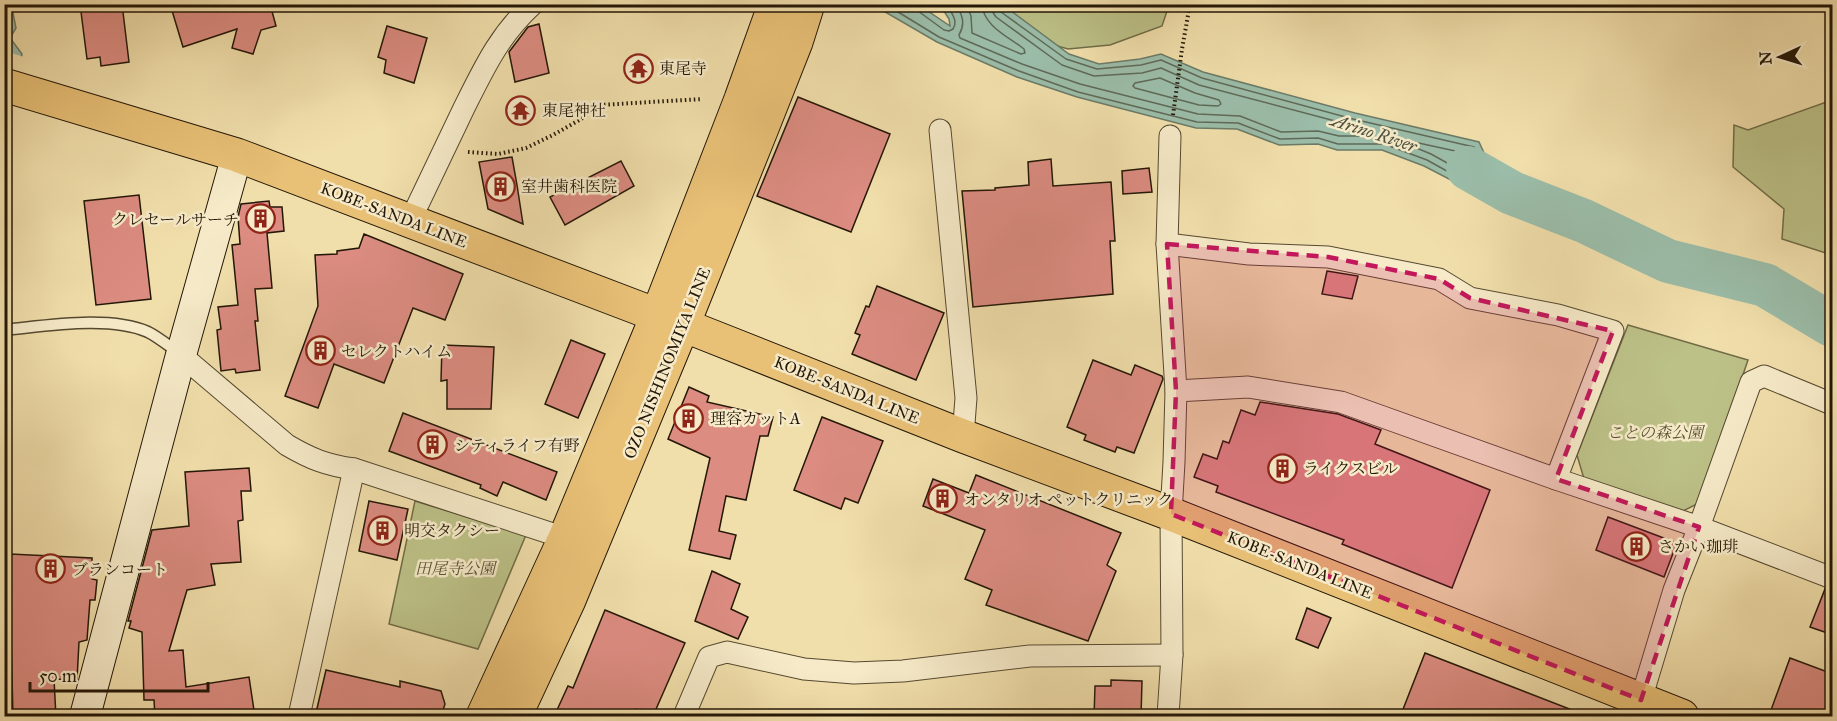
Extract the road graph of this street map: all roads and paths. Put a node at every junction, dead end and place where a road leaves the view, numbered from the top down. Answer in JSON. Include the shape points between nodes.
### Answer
{"nodes":[{"id":1,"x":533,"y":4,"type":"edge"},
{"id":2,"x":775,"y":4,"type":"edge"},
{"id":3,"x":1190,"y":4,"type":"edge"},
{"id":4,"x":808,"y":6,"type":"edge"},
{"id":5,"x":4,"y":85,"type":"edge"},
{"id":6,"x":702,"y":99,"type":"dead end"},
{"id":7,"x":940,"y":130,"type":"dead end"},
{"id":8,"x":1170,"y":136,"type":"joint"},
{"id":9,"x":237,"y":155,"type":"junction"},
{"id":10,"x":440,"y":156,"type":"junction"},
{"id":11,"x":410,"y":221,"type":"junction"},
{"id":12,"x":1167,"y":244,"type":"junction"},
{"id":13,"x":670,"y":320,"type":"junction"},
{"id":14,"x":4,"y":330,"type":"edge"},
{"id":15,"x":182,"y":355,"type":"junction"},
{"id":16,"x":1176,"y":391,"type":"junction"},
{"id":17,"x":1833,"y":404,"type":"edge"},
{"id":18,"x":963,"y":436,"type":"junction"},
{"id":19,"x":354,"y":469,"type":"junction"},
{"id":20,"x":1556,"y":479,"type":"junction"},
{"id":21,"x":1171,"y":514,"type":"junction"},
{"id":22,"x":1699,"y":527,"type":"junction"},
{"id":23,"x":565,"y":538,"type":"junction"},
{"id":24,"x":1833,"y":578,"type":"edge"},
{"id":25,"x":1172,"y":655,"type":"junction"},
{"id":26,"x":1639,"y":709,"type":"edge"},
{"id":27,"x":85,"y":717,"type":"edge"},
{"id":28,"x":299,"y":717,"type":"edge"},
{"id":29,"x":483,"y":717,"type":"edge"},
{"id":30,"x":515,"y":717,"type":"edge"},
{"id":31,"x":684,"y":717,"type":"edge"},
{"id":32,"x":1168,"y":717,"type":"edge"},
{"id":33,"x":1682,"y":717,"type":"edge"}],
"edges":[{"from":1,"to":10,"type":"street","via":[[499,42]]},
{"from":2,"to":13,"type":"main road","name":"OZO NISHINOMIYA LINE"},
{"from":3,"to":8,"type":"path"},
{"from":4,"to":13,"type":"main road","name":"OZO NISHINOMIYA LINE","via":[[762,128]]},
{"from":5,"to":9,"type":"main road","name":"KOBE-SANDA LINE"},
{"from":6,"to":10,"type":"path","via":[[600,105],[553,135],[514,152]]},
{"from":7,"to":18,"type":"street","via":[[966,398]]},
{"from":8,"to":12,"type":"street"},
{"from":9,"to":11,"type":"main road","name":"KOBE-SANDA LINE"},
{"from":9,"to":15,"type":"street"},
{"from":10,"to":11,"type":"street"},
{"from":11,"to":13,"type":"main road","name":"KOBE-SANDA LINE"},
{"from":12,"to":16,"type":"street"},
{"from":12,"to":20,"type":"street","via":[[1249,254],[1328,257],[1438,279],[1470,298],[1616,323]]},
{"from":13,"to":18,"type":"main road","name":"KOBE-SANDA LINE"},
{"from":13,"to":23,"type":"main road","name":"OZO NISHINOMIYA LINE"},
{"from":13,"to":30,"type":"main road","name":"OZO NISHINOMIYA LINE","via":[[569,600]]},
{"from":14,"to":15,"type":"lane","via":[[118,324],[148,333]]},
{"from":15,"to":19,"type":"street","via":[[287,445],[326,465]]},
{"from":15,"to":27,"type":"street"},
{"from":16,"to":20,"type":"street","via":[[1248,387],[1341,402]]},
{"from":16,"to":21,"type":"street"},
{"from":17,"to":22,"type":"street","via":[[1764,376],[1751,382]]},
{"from":18,"to":21,"type":"main road","name":"KOBE-SANDA LINE"},
{"from":19,"to":23,"type":"street"},
{"from":19,"to":28,"type":"street"},
{"from":20,"to":22,"type":"street"},
{"from":21,"to":25,"type":"street"},
{"from":21,"to":26,"type":"main road","name":"KOBE-SANDA LINE"},
{"from":22,"to":24,"type":"street"},
{"from":22,"to":26,"type":"street","via":[[1674,590]]},
{"from":23,"to":29,"type":"main road","name":"OZO NISHINOMIYA LINE"},
{"from":25,"to":31,"type":"street","via":[[1030,656],[854,673],[804,669],[727,652],[709,657]]},
{"from":25,"to":32,"type":"street"},
{"from":26,"to":33,"type":"main road","name":"KOBE-SANDA LINE"}]}
